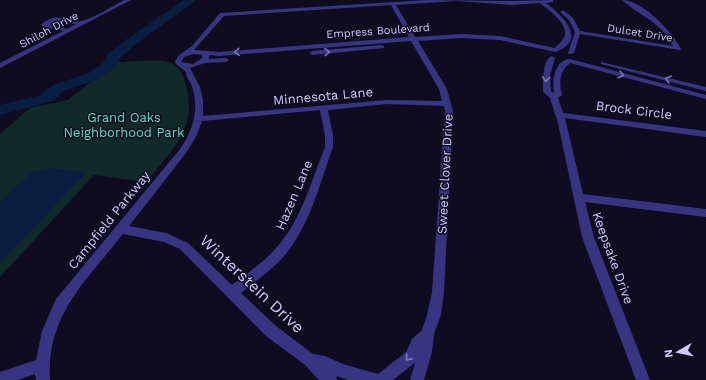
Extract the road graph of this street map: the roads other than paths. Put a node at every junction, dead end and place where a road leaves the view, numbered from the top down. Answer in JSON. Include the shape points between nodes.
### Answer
{"nodes":[{"id":1,"x":128,"y":0,"type":"edge"},
{"id":2,"x":454,"y":0,"type":"edge"},
{"id":3,"x":458,"y":0,"type":"edge"},
{"id":4,"x":550,"y":0,"type":"edge"},
{"id":5,"x":625,"y":0,"type":"edge"},
{"id":6,"x":636,"y":0,"type":"edge"},
{"id":7,"x":540,"y":1,"type":"edge"},
{"id":8,"x":392,"y":3,"type":"junction"},
{"id":9,"x":648,"y":14,"type":"junction"},
{"id":10,"x":82,"y":24,"type":"junction"},
{"id":11,"x":69,"y":31,"type":"junction"},
{"id":12,"x":578,"y":32,"type":"junction"},
{"id":13,"x":201,"y":39,"type":"junction"},
{"id":14,"x":416,"y":42,"type":"junction"},
{"id":15,"x":202,"y":53,"type":"junction"},
{"id":16,"x":185,"y":54,"type":"junction"},
{"id":17,"x":553,"y":54,"type":"junction"},
{"id":18,"x":570,"y":58,"type":"junction"},
{"id":19,"x":203,"y":62,"type":"junction"},
{"id":20,"x":0,"y":66,"type":"edge"},
{"id":21,"x":184,"y":66,"type":"junction"},
{"id":22,"x":194,"y":80,"type":"junction"},
{"id":23,"x":706,"y":89,"type":"edge"},
{"id":24,"x":554,"y":97,"type":"junction"},
{"id":25,"x":706,"y":97,"type":"edge"},
{"id":26,"x":448,"y":104,"type":"junction"},
{"id":27,"x":324,"y":108,"type":"junction"},
{"id":28,"x":559,"y":115,"type":"junction"},
{"id":29,"x":200,"y":119,"type":"junction"},
{"id":30,"x":706,"y":134,"type":"edge"},
{"id":31,"x":579,"y":197,"type":"junction"},
{"id":32,"x":706,"y":213,"type":"edge"},
{"id":33,"x":120,"y":229,"type":"junction"},
{"id":34,"x":232,"y":292,"type":"junction"},
{"id":35,"x":427,"y":334,"type":"junction"},
{"id":36,"x":310,"y":360,"type":"junction"},
{"id":37,"x":41,"y":365,"type":"junction"},
{"id":38,"x":0,"y":380,"type":"edge"},
{"id":39,"x":42,"y":380,"type":"edge"},
{"id":40,"x":330,"y":380,"type":"edge"},
{"id":41,"x":383,"y":380,"type":"edge"},
{"id":42,"x":417,"y":380,"type":"edge"},
{"id":43,"x":643,"y":380,"type":"edge"}],
"edges":[{"from":1,"to":10,"type":"street","name":"Shiloh Drive"},
{"from":2,"to":8,"type":"street"},
{"from":3,"to":7,"type":"street","via":[[512,3]]},
{"from":4,"to":7,"type":"street"},
{"from":4,"to":12,"type":"street","via":[[571,19]]},
{"from":5,"to":9,"type":"street","name":"Dulcet Drive"},
{"from":6,"to":9,"type":"street","name":"Dulcet Drive"},
{"from":7,"to":17,"type":"street","name":"Keepsake Drive","via":[[556,13],[566,24],[568,31],[567,38]]},
{"from":8,"to":13,"type":"street","via":[[222,14]]},
{"from":8,"to":14,"type":"street","name":"Sweet Clover Drive"},
{"from":9,"to":12,"type":"street","name":"Dulcet Drive","via":[[669,34],[678,49]]},
{"from":10,"to":11,"type":"street","name":"Shiloh Drive"},
{"from":10,"to":11,"type":"street","via":[[56,20],[44,25]]},
{"from":11,"to":20,"type":"street","name":"Shiloh Drive"},
{"from":12,"to":18,"type":"street","name":"Keepsake Drive"},
{"from":13,"to":15,"type":"street"},
{"from":13,"to":16,"type":"street"},
{"from":14,"to":15,"type":"street","name":"Empress Boulevard","one_way":true,"via":[[350,43]]},
{"from":14,"to":17,"type":"street","name":"Empress Boulevard","via":[[492,42]]},
{"from":19,"to":14,"type":"street","name":"Empress Boulevard","one_way":true,"via":[[346,52]]},
{"from":14,"to":26,"type":"street","name":"Sweet Clover Drive","via":[[443,89]]},
{"from":15,"to":16,"type":"street","name":"Empress Boulevard"},
{"from":15,"to":19,"type":"street","via":[[207,58]]},
{"from":16,"to":21,"type":"street","via":[[178,61]]},
{"from":17,"to":18,"type":"street"},
{"from":17,"to":18,"type":"street"},
{"from":17,"to":24,"type":"street","name":"Keepsake Drive","one_way":true,"via":[[545,81],[547,92]]},
{"from":23,"to":18,"type":"street","one_way":true},
{"from":18,"to":24,"type":"street","name":"Keepsake Drive","via":[[559,70],[556,78],[558,95]]},
{"from":18,"to":25,"type":"street","one_way":true,"via":[[623,76]]},
{"from":19,"to":21,"type":"street","name":"Empress Boulevard","via":[[194,66]]},
{"from":19,"to":22,"type":"street"},
{"from":21,"to":22,"type":"street","name":"Campfield Parkway","via":[[189,71],[190,78]]},
{"from":22,"to":29,"type":"street","name":"Campfield Parkway","via":[[200,100]]},
{"from":24,"to":28,"type":"street","name":"Keepsake Drive"},
{"from":26,"to":27,"type":"street","name":"Minnesota Lane","via":[[399,101]]},
{"from":26,"to":35,"type":"street","name":"Sweet Clover Drive","via":[[438,292]]},
{"from":27,"to":29,"type":"street","name":"Minnesota Lane"},
{"from":27,"to":34,"type":"street","name":"Hazen Lane","via":[[329,147],[298,226],[278,255]]},
{"from":28,"to":30,"type":"street","name":"Brock Circle"},
{"from":28,"to":31,"type":"street","name":"Keepsake Drive"},
{"from":29,"to":33,"type":"street","name":"Campfield Parkway","via":[[183,151]]},
{"from":31,"to":32,"type":"street"},
{"from":31,"to":43,"type":"street","name":"Keepsake Drive","via":[[588,237]]},
{"from":33,"to":34,"type":"street","name":"Winterstein Drive","via":[[176,242],[194,255]]},
{"from":33,"to":37,"type":"street","name":"Campfield Parkway","via":[[62,303],[48,331]]},
{"from":34,"to":36,"type":"street","name":"Winterstein Drive","via":[[271,331]]},
{"from":35,"to":41,"type":"street","name":"Sweet Clover Drive","one_way":true,"via":[[417,344],[411,357]]},
{"from":35,"to":42,"type":"street","name":"Sweet Clover Drive"},
{"from":36,"to":40,"type":"street","name":"Winterstein Drive"},
{"from":36,"to":41,"type":"street","name":"Winterstein Drive","via":[[325,363],[341,371]]},
{"from":37,"to":38,"type":"street"},
{"from":37,"to":39,"type":"street","name":"Campfield Parkway"}]}
